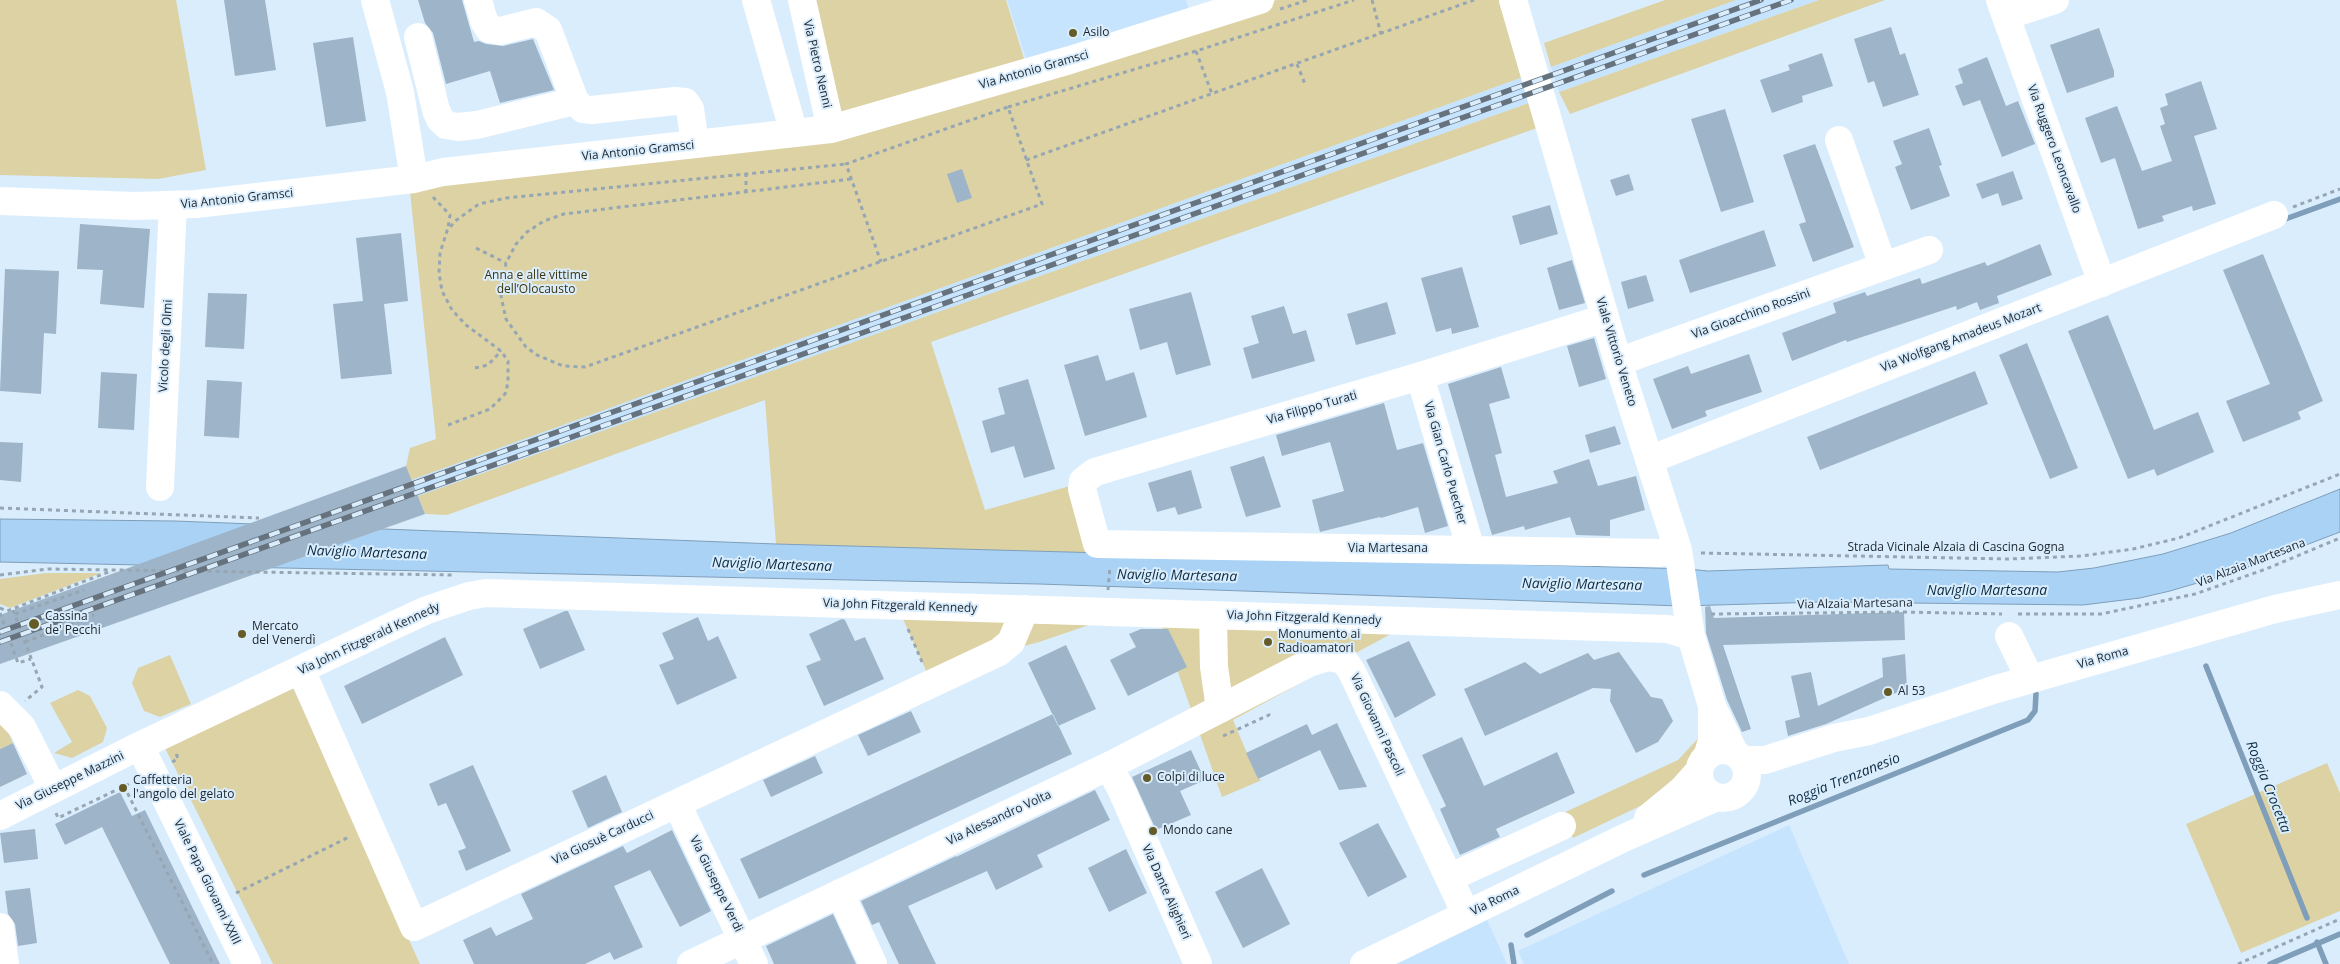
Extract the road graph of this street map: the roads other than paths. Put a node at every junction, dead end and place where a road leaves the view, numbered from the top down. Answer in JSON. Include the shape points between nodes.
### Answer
{"nodes":[{"id":1,"x":375,"y":0,"type":"edge"},
{"id":2,"x":478,"y":0,"type":"edge"},
{"id":3,"x":756,"y":0,"type":"edge"},
{"id":4,"x":802,"y":0,"type":"edge"},
{"id":5,"x":1260,"y":0,"type":"edge"},
{"id":6,"x":1513,"y":0,"type":"edge"},
{"id":7,"x":2055,"y":0,"type":"edge"},
{"id":8,"x":2003,"y":8,"type":"edge"},
{"id":9,"x":418,"y":37,"type":"dead end"},
{"id":10,"x":575,"y":101,"type":"junction"},
{"id":11,"x":831,"y":129,"type":"junction"},
{"id":12,"x":794,"y":134,"type":"junction"},
{"id":13,"x":1839,"y":140,"type":"dead end"},
{"id":14,"x":695,"y":144,"type":"junction"},
{"id":15,"x":414,"y":179,"type":"junction"},
{"id":16,"x":0,"y":201,"type":"edge"},
{"id":17,"x":173,"y":205,"type":"junction"},
{"id":18,"x":2274,"y":215,"type":"road end"},
{"id":19,"x":1929,"y":250,"type":"dead end"},
{"id":20,"x":1883,"y":266,"type":"junction"},
{"id":21,"x":2102,"y":283,"type":"junction"},
{"id":22,"x":1605,"y":318,"type":"junction"},
{"id":23,"x":1618,"y":362,"type":"junction"},
{"id":24,"x":1420,"y":376,"type":"junction"},
{"id":25,"x":1649,"y":460,"type":"junction"},
{"id":26,"x":160,"y":487,"type":"dead end"},
{"id":27,"x":1470,"y":550,"type":"junction"},
{"id":28,"x":1104,"y":551,"type":"joint"},
{"id":29,"x":1680,"y":560,"type":"junction"},
{"id":30,"x":2340,"y":595,"type":"edge"},
{"id":31,"x":1025,"y":609,"type":"junction"},
{"id":32,"x":1213,"y":615,"type":"junction"},
{"id":33,"x":1689,"y":619,"type":"junction"},
{"id":34,"x":2010,"y":621,"type":"road end"},
{"id":35,"x":301,"y":670,"type":"junction"},
{"id":36,"x":2030,"y":679,"type":"junction"},
{"id":37,"x":1220,"y":709,"type":"junction"},
{"id":38,"x":5,"y":710,"type":"edge"},
{"id":39,"x":1869,"y":731,"type":"junction"},
{"id":40,"x":134,"y":749,"type":"junction"},
{"id":41,"x":1721,"y":759,"type":"junction"},
{"id":42,"x":1109,"y":766,"type":"junction"},
{"id":43,"x":53,"y":788,"type":"junction"},
{"id":44,"x":1730,"y":793,"type":"junction"},
{"id":45,"x":677,"y":804,"type":"junction"},
{"id":46,"x":0,"y":816,"type":"edge"},
{"id":47,"x":1562,"y":826,"type":"dead end"},
{"id":48,"x":1626,"y":837,"type":"junction"},
{"id":49,"x":1449,"y":878,"type":"junction"},
{"id":50,"x":840,"y":893,"type":"junction"},
{"id":51,"x":1466,"y":914,"type":"junction"},
{"id":52,"x":0,"y":927,"type":"edge"},
{"id":53,"x":742,"y":938,"type":"junction"},
{"id":54,"x":5,"y":964,"type":"edge"},
{"id":55,"x":233,"y":964,"type":"edge"},
{"id":56,"x":247,"y":964,"type":"edge"},
{"id":57,"x":691,"y":964,"type":"edge"},
{"id":58,"x":754,"y":964,"type":"edge"},
{"id":59,"x":873,"y":964,"type":"edge"},
{"id":60,"x":1198,"y":964,"type":"edge"},
{"id":61,"x":1364,"y":964,"type":"edge"}],
"edges":[{"from":1,"to":15,"type":"street","via":[[400,92]]},
{"from":2,"to":10,"type":"street","via":[[489,29],[500,31],[536,22],[548,30]]},
{"from":3,"to":12,"type":"street"},
{"from":4,"to":11,"type":"street","name":"Via Pietro Nenni"},
{"from":5,"to":11,"type":"street","name":"Via Antonio Gramsci","via":[[1070,60]]},
{"from":6,"to":22,"type":"street","name":"Viale Vittorio Veneto"},
{"from":7,"to":8,"type":"street","name":"Via Ruggero Leoncavallo"},
{"from":8,"to":21,"type":"street","name":"Via Ruggero Leoncavallo"},
{"from":9,"to":10,"type":"street","via":[[438,115],[446,125],[477,124]]},
{"from":10,"to":14,"type":"street","via":[[583,109],[592,110],[684,102],[690,109]]},
{"from":11,"to":12,"type":"street","name":"Via Antonio Gramsci"},
{"from":12,"to":14,"type":"street","name":"Via Antonio Gramsci"},
{"from":13,"to":20,"type":"street"},
{"from":14,"to":15,"type":"street","name":"Via Antonio Gramsci","via":[[443,172]]},
{"from":15,"to":17,"type":"street","name":"Via Antonio Gramsci"},
{"from":16,"to":17,"type":"street","name":"Via Antonio Gramsci"},
{"from":17,"to":26,"type":"street","name":"Vicolo degli Olmi"},
{"from":18,"to":21,"type":"street","name":"Via Wolfgang Amadeus Mozart"},
{"from":19,"to":20,"type":"street","name":"Via Gioacchino Rossini"},
{"from":20,"to":23,"type":"street","name":"Via Gioacchino Rossini"},
{"from":21,"to":25,"type":"street","name":"Via Wolfgang Amadeus Mozart"},
{"from":22,"to":23,"type":"street","name":"Viale Vittorio Veneto"},
{"from":22,"to":24,"type":"street","name":"Via Filippo Turati"},
{"from":23,"to":25,"type":"street","name":"Viale Vittorio Veneto"},
{"from":24,"to":27,"type":"street","name":"Via Gian Carlo Puecher"},
{"from":24,"to":28,"type":"street","name":"Via Filippo Turati","via":[[1090,474],[1083,481],[1082,489]]},
{"from":25,"to":29,"type":"street","name":"Viale Vittorio Veneto"},
{"from":27,"to":28,"type":"street","name":"Via Martesana"},
{"from":27,"to":29,"type":"street","name":"Via Martesana","via":[[1659,553]]},
{"from":29,"to":33,"type":"street","name":"Viale Vittorio Veneto"},
{"from":30,"to":36,"type":"street","name":"Via Roma","via":[[2275,609]]},
{"from":31,"to":32,"type":"street","name":"Via John Fitzgerald Kennedy"},
{"from":31,"to":35,"type":"street","name":"Via John Fitzgerald Kennedy","via":[[486,593],[426,610]]},
{"from":31,"to":45,"type":"street","name":"Via Giosuè Carducci","via":[[1011,642],[1004,649]]},
{"from":32,"to":33,"type":"street","name":"Via John Fitzgerald Kennedy","via":[[1668,629]]},
{"from":32,"to":37,"type":"street","via":[[1214,666]]},
{"from":33,"to":41,"type":"street","name":"Viale Vittorio Veneto","via":[[1712,706]]},
{"from":34,"to":36,"type":"street"},
{"from":35,"to":40,"type":"street","name":"Via John Fitzgerald Kennedy"},
{"from":35,"to":45,"type":"street","name":"Via Giosuè Carducci","via":[[414,927]]},
{"from":36,"to":39,"type":"street","name":"Via Roma"},
{"from":37,"to":42,"type":"street","name":"Via Alessandro Volta"},
{"from":37,"to":49,"type":"street","name":"Via Giovanni Pascoli","via":[[1317,660],[1333,657],[1344,660]]},
{"from":38,"to":43,"type":"street","via":[[25,732]]},
{"from":39,"to":41,"type":"street","name":"Via Roma","via":[[1834,738],[1765,760]]},
{"from":39,"to":44,"type":"street","name":"Via Roma","via":[[1816,760]]},
{"from":40,"to":43,"type":"street","name":"Via Giuseppe Mazzini"},
{"from":40,"to":55,"type":"street","name":"Viale Papa Giovanni XXIII"},
{"from":40,"to":56,"type":"street","name":"Viale Papa Giovanni XXIII"},
{"from":41,"to":44,"type":"street","via":[[1747,774]]},
{"from":41,"to":44,"type":"street","via":[[1700,782],[1704,789]]},
{"from":41,"to":48,"type":"street","name":"Via Roma"},
{"from":42,"to":50,"type":"street","name":"Via Alessandro Volta"},
{"from":42,"to":60,"type":"street","name":"Via Dante Alighieri"},
{"from":43,"to":46,"type":"street","name":"Via Giuseppe Mazzini"},
{"from":44,"to":48,"type":"street","name":"Via Roma"},
{"from":45,"to":53,"type":"street","name":"Via Giuseppe Verdi"},
{"from":47,"to":49,"type":"street"},
{"from":48,"to":51,"type":"street","name":"Via Roma"},
{"from":49,"to":51,"type":"street","name":"Via Giovanni Pascoli"},
{"from":50,"to":53,"type":"street","name":"Via Alessandro Volta"},
{"from":50,"to":59,"type":"street"},
{"from":51,"to":61,"type":"street","name":"Via Roma"},
{"from":52,"to":54,"type":"street"},
{"from":53,"to":57,"type":"street","name":"Via Alessandro Volta"},
{"from":53,"to":58,"type":"street","name":"Via Giuseppe Verdi"}]}
